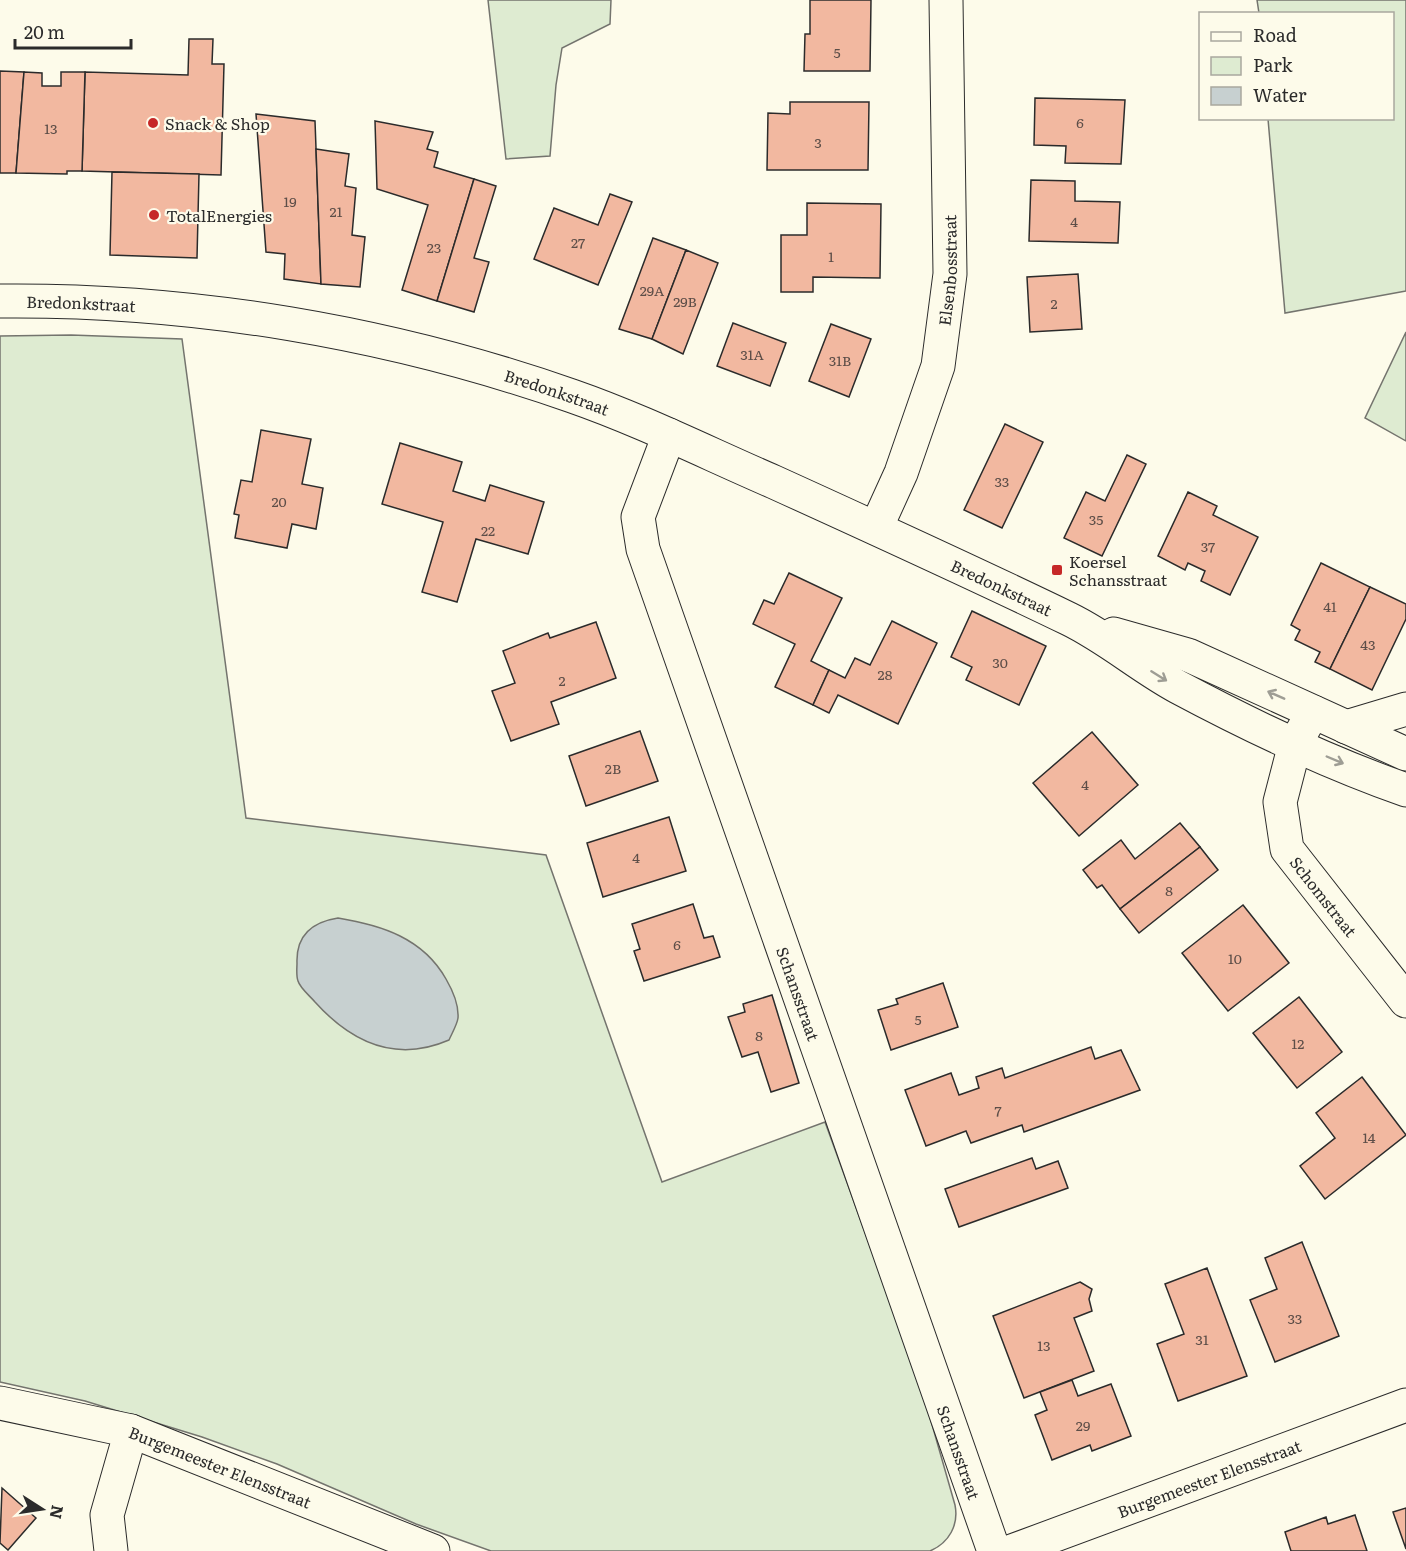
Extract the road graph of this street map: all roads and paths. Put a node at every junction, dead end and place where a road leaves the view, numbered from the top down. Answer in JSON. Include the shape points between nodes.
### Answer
{"nodes":[{"id":1,"x":946,"y":0,"type":"edge"},
{"id":2,"x":0,"y":301,"type":"edge"},
{"id":3,"x":669,"y":435,"type":"junction"},
{"id":4,"x":876,"y":528,"type":"junction"},
{"id":5,"x":1074,"y":622,"type":"junction"},
{"id":6,"x":1406,"y":709,"type":"edge"},
{"id":7,"x":1313,"y":712,"type":"junction"},
{"id":8,"x":1346,"y":727,"type":"junction"},
{"id":9,"x":1295,"y":744,"type":"junction"},
{"id":10,"x":1406,"y":754,"type":"edge"},
{"id":11,"x":1406,"y":790,"type":"edge"},
{"id":12,"x":1406,"y":1001,"type":"edge"},
{"id":13,"x":0,"y":1403,"type":"edge"},
{"id":14,"x":1406,"y":1405,"type":"edge"},
{"id":15,"x":130,"y":1431,"type":"junction"},
{"id":16,"x":111,"y":1551,"type":"edge"},
{"id":17,"x":433,"y":1551,"type":"edge"},
{"id":18,"x":994,"y":1551,"type":"edge"},
{"id":19,"x":1012,"y":1551,"type":"edge"}],
"edges":[{"from":1,"to":4,"type":"street","name":"Elsenbosstraat","via":[[948,285],[938,366],[901,473]]},
{"from":2,"to":3,"type":"street","name":"Bredonkstraat","via":[[74,300],[184,309],[387,343],[572,396]]},
{"from":3,"to":4,"type":"street","name":"Bredonkstraat"},
{"from":3,"to":18,"type":"street","name":"Schansstraat","via":[[638,517],[643,549]]},
{"from":4,"to":5,"type":"street","name":"Bredonkstraat"},
{"from":7,"to":5,"type":"street","name":"Bredonkstraat","one_way":true,"via":[[1188,655]]},
{"from":5,"to":9,"type":"street","name":"Bredonkstraat","one_way":true,"via":[[1176,686]]},
{"from":6,"to":8,"type":"street"},
{"from":7,"to":8,"type":"street","name":"Bredonkstraat"},
{"from":7,"to":9,"type":"street","name":"Schomstraat"},
{"from":8,"to":10,"type":"street","name":"Bredonkstraat"},
{"from":9,"to":11,"type":"street","name":"Bredonkstraat","one_way":true},
{"from":9,"to":12,"type":"street","name":"Schomstraat","via":[[1280,802],[1287,849]]},
{"from":13,"to":15,"type":"street","name":"Burgemeester Elensstraat"},
{"from":14,"to":19,"type":"street","name":"Burgemeester Elensstraat"},
{"from":15,"to":16,"type":"street","via":[[107,1515]]},
{"from":15,"to":17,"type":"street","name":"Burgemeester Elensstraat"}]}
